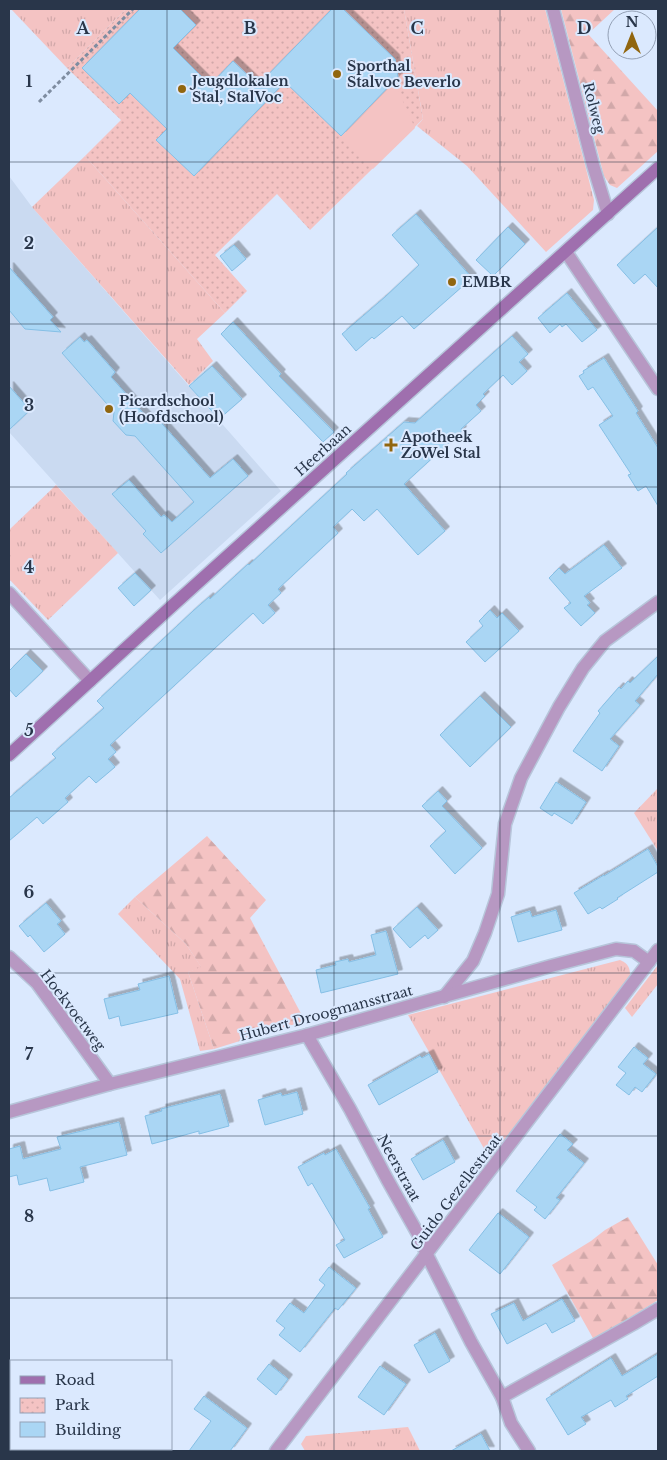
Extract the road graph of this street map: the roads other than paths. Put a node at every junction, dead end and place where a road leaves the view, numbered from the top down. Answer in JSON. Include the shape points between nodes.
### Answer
{"nodes":[{"id":1,"x":553,"y":9,"type":"edge"},
{"id":2,"x":658,"y":168,"type":"edge"},
{"id":3,"x":608,"y":214,"type":"junction"},
{"id":4,"x":566,"y":252,"type":"junction"},
{"id":5,"x":658,"y":389,"type":"edge"},
{"id":6,"x":9,"y":593,"type":"edge"},
{"id":7,"x":658,"y":602,"type":"edge"},
{"id":8,"x":90,"y":681,"type":"junction"},
{"id":9,"x":9,"y":755,"type":"edge"},
{"id":10,"x":658,"y":950,"type":"edge"},
{"id":11,"x":9,"y":957,"type":"edge"},
{"id":12,"x":649,"y":962,"type":"junction"},
{"id":13,"x":444,"y":997,"type":"junction"},
{"id":14,"x":307,"y":1035,"type":"junction"},
{"id":15,"x":110,"y":1084,"type":"junction"},
{"id":16,"x":9,"y":1112,"type":"edge"},
{"id":17,"x":427,"y":1255,"type":"junction"},
{"id":18,"x":658,"y":1309,"type":"edge"},
{"id":19,"x":502,"y":1397,"type":"junction"},
{"id":20,"x":276,"y":1451,"type":"edge"},
{"id":21,"x":529,"y":1451,"type":"edge"}],
"edges":[{"from":1,"to":3,"type":"street","name":"Rolweg"},
{"from":2,"to":3,"type":"street","name":"Heerbaan"},
{"from":3,"to":4,"type":"street","name":"Heerbaan"},
{"from":4,"to":5,"type":"street"},
{"from":4,"to":8,"type":"street","name":"Heerbaan"},
{"from":6,"to":8,"type":"street"},
{"from":7,"to":13,"type":"street","via":[[605,641],[583,668],[559,707],[521,778],[506,824],[498,894],[485,933],[473,961]]},
{"from":8,"to":9,"type":"street","name":"Heerbaan"},
{"from":10,"to":12,"type":"street","name":"Guido Gezellestraat"},
{"from":11,"to":15,"type":"street","name":"Hoekvoetweg","via":[[37,982]]},
{"from":12,"to":13,"type":"street","name":"Hubert Droogmansstraat","via":[[634,951],[616,949]]},
{"from":12,"to":17,"type":"street","name":"Guido Gezellestraat"},
{"from":13,"to":14,"type":"street","name":"Hubert Droogmansstraat"},
{"from":14,"to":15,"type":"street","name":"Hubert Droogmansstraat"},
{"from":14,"to":17,"type":"street","name":"Neerstraat"},
{"from":15,"to":16,"type":"street","name":"Hubert Droogmansstraat"},
{"from":17,"to":19,"type":"street","name":"Neerstraat"},
{"from":17,"to":20,"type":"street","name":"Guido Gezellestraat"},
{"from":18,"to":19,"type":"street"},
{"from":19,"to":21,"type":"street","name":"Neerstraat","via":[[511,1423]]}]}
